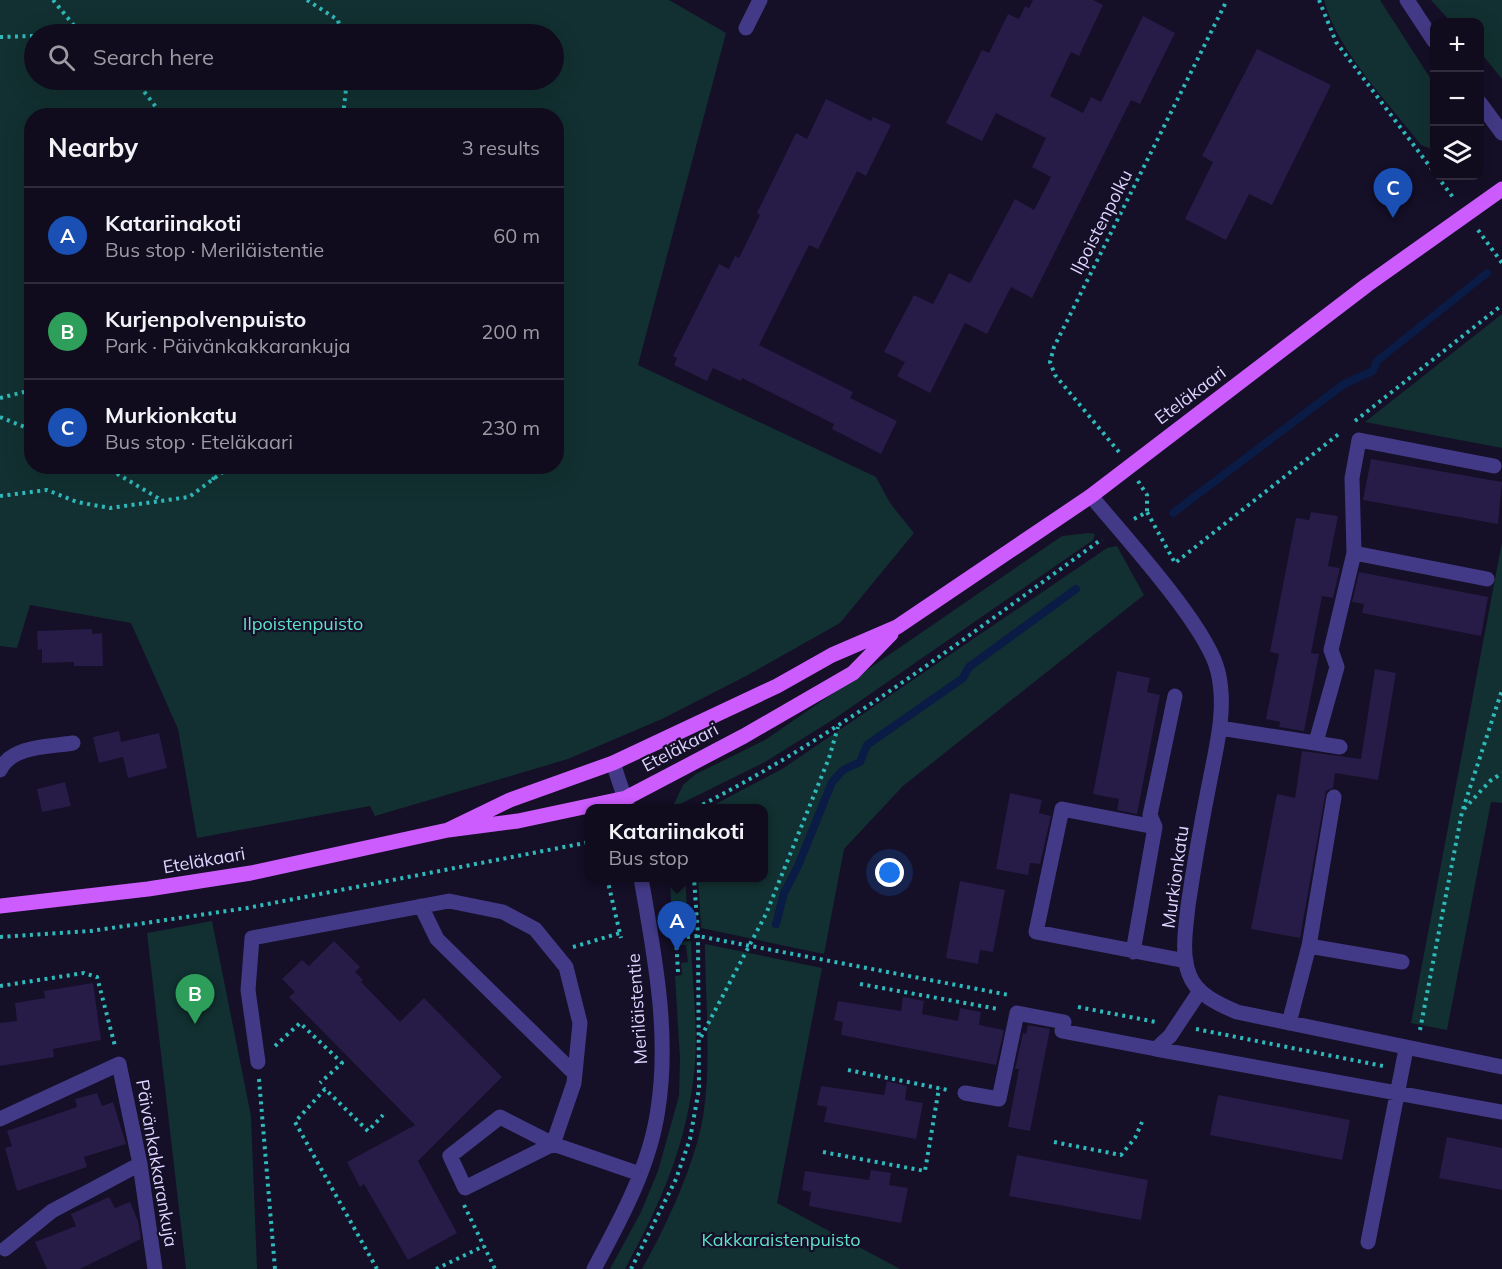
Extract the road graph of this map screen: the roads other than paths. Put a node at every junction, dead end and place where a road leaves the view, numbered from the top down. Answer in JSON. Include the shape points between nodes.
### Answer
{"nodes":[{"id":1,"x":760,"y":0,"type":"edge"},
{"id":2,"x":1407,"y":0,"type":"edge"},
{"id":3,"x":746,"y":28,"type":"dead end"},
{"id":4,"x":1430,"y":35,"type":"edge"},
{"id":5,"x":1484,"y":110,"type":"edge"},
{"id":6,"x":1502,"y":133,"type":"edge"},
{"id":7,"x":1502,"y":189,"type":"edge"},
{"id":8,"x":1494,"y":466,"type":"dead end"},
{"id":9,"x":1091,"y":496,"type":"junction"},
{"id":10,"x":1354,"y":553,"type":"junction"},
{"id":11,"x":1487,"y":579,"type":"dead end"},
{"id":12,"x":897,"y":627,"type":"junction"},
{"id":13,"x":1175,"y":696,"type":"dead end"},
{"id":14,"x":1220,"y":728,"type":"junction"},
{"id":15,"x":1316,"y":742,"type":"junction"},
{"id":16,"x":73,"y":743,"type":"dead end"},
{"id":17,"x":1340,"y":747,"type":"dead end"},
{"id":18,"x":613,"y":763,"type":"junction"},
{"id":19,"x":0,"y":770,"type":"edge"},
{"id":20,"x":1334,"y":798,"type":"dead end"},
{"id":21,"x":627,"y":803,"type":"edge"},
{"id":22,"x":585,"y":810,"type":"edge"},
{"id":23,"x":1155,"y":827,"type":"junction"},
{"id":24,"x":448,"y":830,"type":"junction"},
{"id":25,"x":642,"y":882,"type":"edge"},
{"id":26,"x":0,"y":906,"type":"edge"},
{"id":27,"x":421,"y":906,"type":"junction"},
{"id":28,"x":1310,"y":946,"type":"junction"},
{"id":29,"x":1133,"y":952,"type":"junction"},
{"id":30,"x":1186,"y":961,"type":"junction"},
{"id":31,"x":1402,"y":962,"type":"dead end"},
{"id":32,"x":1200,"y":991,"type":"junction"},
{"id":33,"x":1289,"y":1023,"type":"junction"},
{"id":34,"x":1156,"y":1049,"type":"junction"},
{"id":35,"x":1406,"y":1049,"type":"junction"},
{"id":36,"x":258,"y":1062,"type":"road end"},
{"id":37,"x":1502,"y":1067,"type":"edge"},
{"id":38,"x":575,"y":1074,"type":"junction"},
{"id":39,"x":965,"y":1093,"type":"road end"},
{"id":40,"x":1397,"y":1095,"type":"junction"},
{"id":41,"x":1502,"y":1112,"type":"edge"},
{"id":42,"x":0,"y":1119,"type":"edge"},
{"id":43,"x":553,"y":1144,"type":"junction"},
{"id":44,"x":140,"y":1164,"type":"junction"},
{"id":45,"x":640,"y":1174,"type":"junction"},
{"id":46,"x":1368,"y":1242,"type":"dead end"},
{"id":47,"x":5,"y":1249,"type":"dead end"},
{"id":48,"x":154,"y":1269,"type":"edge"},
{"id":49,"x":594,"y":1269,"type":"edge"}],
"edges":[{"from":1,"to":3,"type":"street"},
{"from":2,"to":4,"type":"street"},
{"from":5,"to":6,"type":"street"},
{"from":7,"to":9,"type":"main road","name":"Eteläkaari","via":[[1358,292]]},
{"from":8,"to":10,"type":"street","via":[[1359,440],[1352,478]]},
{"from":9,"to":12,"type":"main road","name":"Eteläkaari"},
{"from":9,"to":14,"type":"street","name":"Murkionkatu","via":[[1210,648],[1218,672]]},
{"from":10,"to":11,"type":"street"},
{"from":10,"to":15,"type":"street","via":[[1331,650],[1337,667]]},
{"from":12,"to":18,"type":"main road","name":"Eteläkaari"},
{"from":12,"to":21,"type":"main road","name":"Eteläkaari","via":[[853,673]]},
{"from":13,"to":23,"type":"street","via":[[1150,815]]},
{"from":14,"to":15,"type":"street"},
{"from":14,"to":30,"type":"street","name":"Murkionkatu","via":[[1193,870],[1185,930]]},
{"from":15,"to":17,"type":"street"},
{"from":16,"to":19,"type":"street","via":[[22,751],[12,755]]},
{"from":18,"to":21,"type":"street"},
{"from":18,"to":24,"type":"main road","name":"Eteläkaari","via":[[510,800]]},
{"from":20,"to":28,"type":"street"},
{"from":22,"to":24,"type":"main road","name":"Eteläkaari"},
{"from":23,"to":29,"type":"street"},
{"from":23,"to":29,"type":"street","via":[[1062,809],[1036,932]]},
{"from":24,"to":26,"type":"main road","name":"Eteläkaari","via":[[251,873]]},
{"from":25,"to":45,"type":"street","name":"Meriläistentie","via":[[659,997],[662,1068],[658,1109]]},
{"from":27,"to":36,"type":"street","via":[[252,938],[248,990]]},
{"from":27,"to":38,"type":"street","via":[[437,939]]},
{"from":27,"to":38,"type":"street","via":[[449,901],[503,912],[535,929],[566,967],[580,1023]]},
{"from":28,"to":31,"type":"street"},
{"from":28,"to":33,"type":"street"},
{"from":29,"to":30,"type":"street"},
{"from":30,"to":32,"type":"street","name":"Murkionkatu","via":[[1189,975]]},
{"from":32,"to":33,"type":"street","via":[[1215,1003],[1237,1012]]},
{"from":32,"to":34,"type":"street"},
{"from":33,"to":35,"type":"street"},
{"from":34,"to":39,"type":"street","via":[[1062,1031],[1064,1022],[1017,1013],[999,1099]]},
{"from":34,"to":40,"type":"street"},
{"from":35,"to":37,"type":"street"},
{"from":35,"to":40,"type":"street"},
{"from":38,"to":43,"type":"street"},
{"from":40,"to":41,"type":"street"},
{"from":40,"to":46,"type":"street"},
{"from":42,"to":44,"type":"street","name":"Päivänkakkarankuja","via":[[119,1064]]},
{"from":43,"to":43,"type":"street","via":[[465,1188],[450,1156],[500,1116]]},
{"from":43,"to":45,"type":"street"},
{"from":44,"to":47,"type":"street","via":[[52,1211]]},
{"from":44,"to":48,"type":"street","name":"Päivänkakkarankuja"},
{"from":45,"to":49,"type":"street","name":"Meriläistentie"}]}
